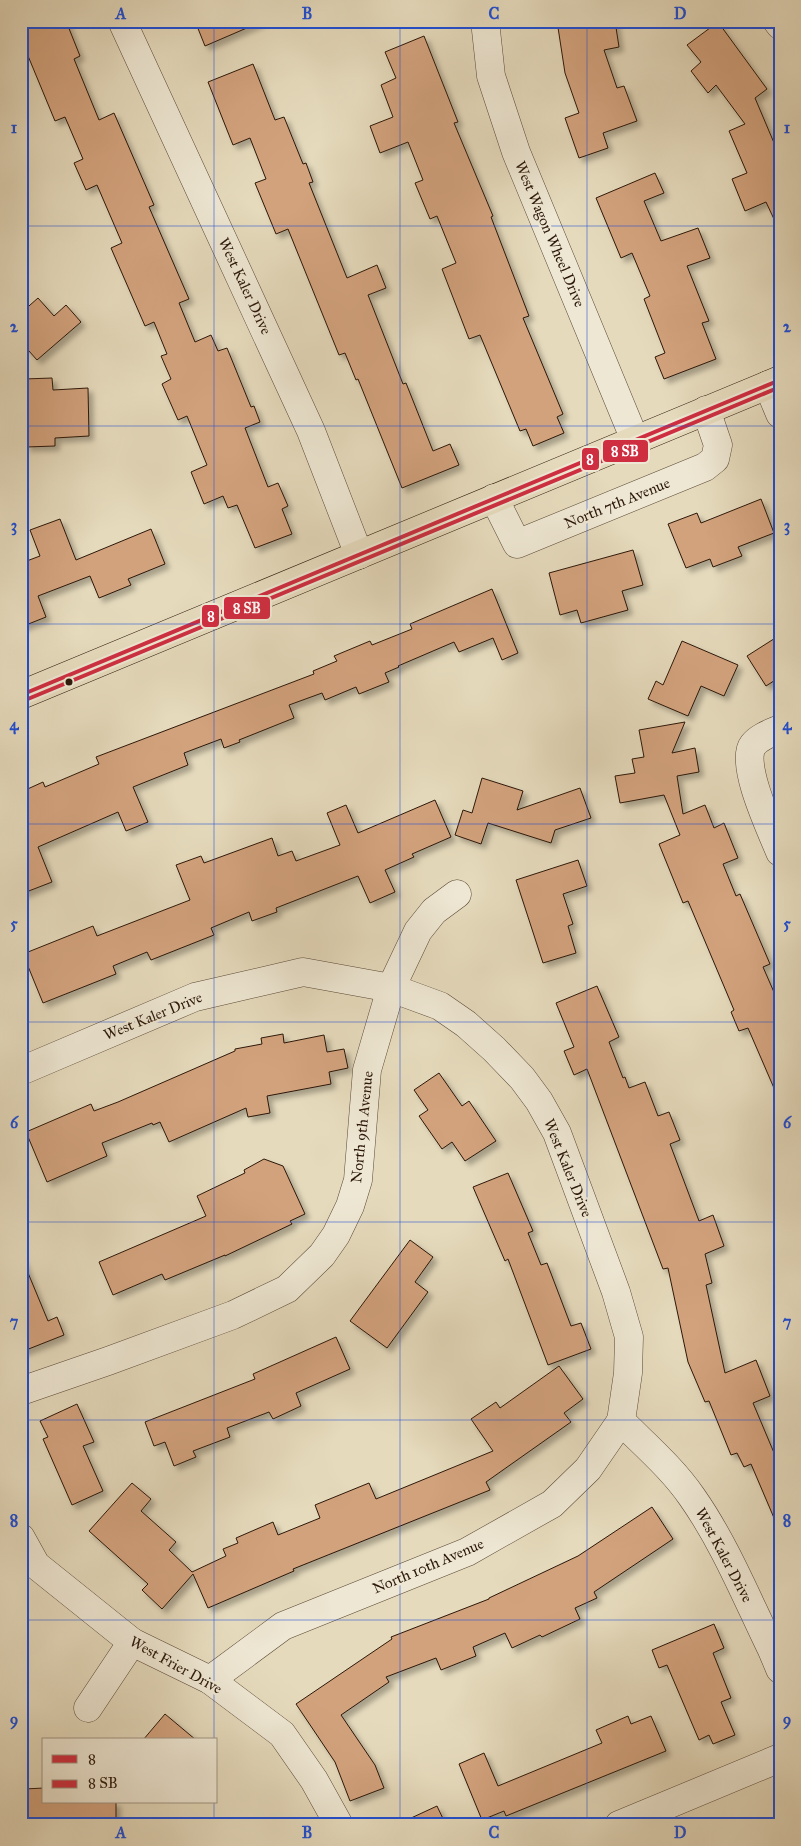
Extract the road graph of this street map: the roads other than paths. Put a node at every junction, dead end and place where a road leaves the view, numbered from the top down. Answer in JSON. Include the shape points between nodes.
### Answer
{"nodes":[{"id":1,"x":122,"y":21,"type":"edge"},
{"id":2,"x":485,"y":21,"type":"edge"},
{"id":3,"x":777,"y":21,"type":"edge"},
{"id":4,"x":780,"y":25,"type":"edge"},
{"id":5,"x":774,"y":382,"type":"edge"},
{"id":6,"x":706,"y":410,"type":"junction"},
{"id":7,"x":780,"y":414,"type":"edge"},
{"id":8,"x":636,"y":440,"type":"junction"},
{"id":9,"x":494,"y":498,"type":"junction"},
{"id":10,"x":360,"y":555,"type":"junction"},
{"id":11,"x":21,"y":695,"type":"edge"},
{"id":12,"x":780,"y":730,"type":"edge"},
{"id":13,"x":780,"y":852,"type":"edge"},
{"id":14,"x":456,"y":894,"type":"dead end"},
{"id":15,"x":391,"y":988,"type":"junction"},
{"id":16,"x":21,"y":1070,"type":"edge"},
{"id":17,"x":21,"y":1390,"type":"edge"},
{"id":18,"x":621,"y":1422,"type":"junction"},
{"id":19,"x":21,"y":1538,"type":"edge"},
{"id":20,"x":132,"y":1642,"type":"junction"},
{"id":21,"x":780,"y":1669,"type":"edge"},
{"id":22,"x":210,"y":1680,"type":"junction"},
{"id":23,"x":88,"y":1708,"type":"dead end"},
{"id":24,"x":780,"y":1758,"type":"edge"},
{"id":25,"x":339,"y":1825,"type":"edge"},
{"id":26,"x":619,"y":1825,"type":"edge"}],
"edges":[{"from":1,"to":10,"type":"street","name":"West Kaler Drive","via":[[311,431]]},
{"from":2,"to":8,"type":"street","name":"West Wagon Wheel Drive","via":[[491,76],[516,152]]},
{"from":3,"to":4,"type":"street"},
{"from":5,"to":6,"type":"main road"},
{"from":5,"to":7,"type":"street"},
{"from":6,"to":8,"type":"main road"},
{"from":6,"to":9,"type":"street","name":"North 7th Avenue","via":[[718,445],[715,459],[704,467],[517,544]]},
{"from":8,"to":9,"type":"main road"},
{"from":9,"to":10,"type":"main road"},
{"from":10,"to":11,"type":"main road"},
{"from":12,"to":13,"type":"street","via":[[763,736],[750,753],[754,785]]},
{"from":14,"to":15,"type":"street","name":"North 9th Avenue","via":[[434,911],[418,931]]},
{"from":15,"to":16,"type":"street","name":"West Kaler Drive","via":[[304,972],[294,974],[195,997]]},
{"from":15,"to":17,"type":"street","name":"North 9th Avenue","via":[[367,1070],[358,1180],[350,1206],[322,1255],[287,1289],[233,1315]]},
{"from":15,"to":18,"type":"street","name":"West Kaler Drive","via":[[440,1006],[466,1024],[522,1078],[556,1133],[616,1292],[629,1337]]},
{"from":18,"to":21,"type":"street","name":"West Kaler Drive","via":[[658,1457],[691,1496],[716,1536]]},
{"from":18,"to":22,"type":"street","name":"North 10th Avenue","via":[[588,1469],[552,1504],[467,1552],[283,1626]]},
{"from":19,"to":20,"type":"street","name":"West Frier Drive","via":[[36,1566]]},
{"from":20,"to":22,"type":"street","name":"West Frier Drive"},
{"from":20,"to":23,"type":"street"},
{"from":22,"to":25,"type":"street","name":"West Frier Drive","via":[[282,1734],[314,1780]]},
{"from":24,"to":26,"type":"street"}]}
